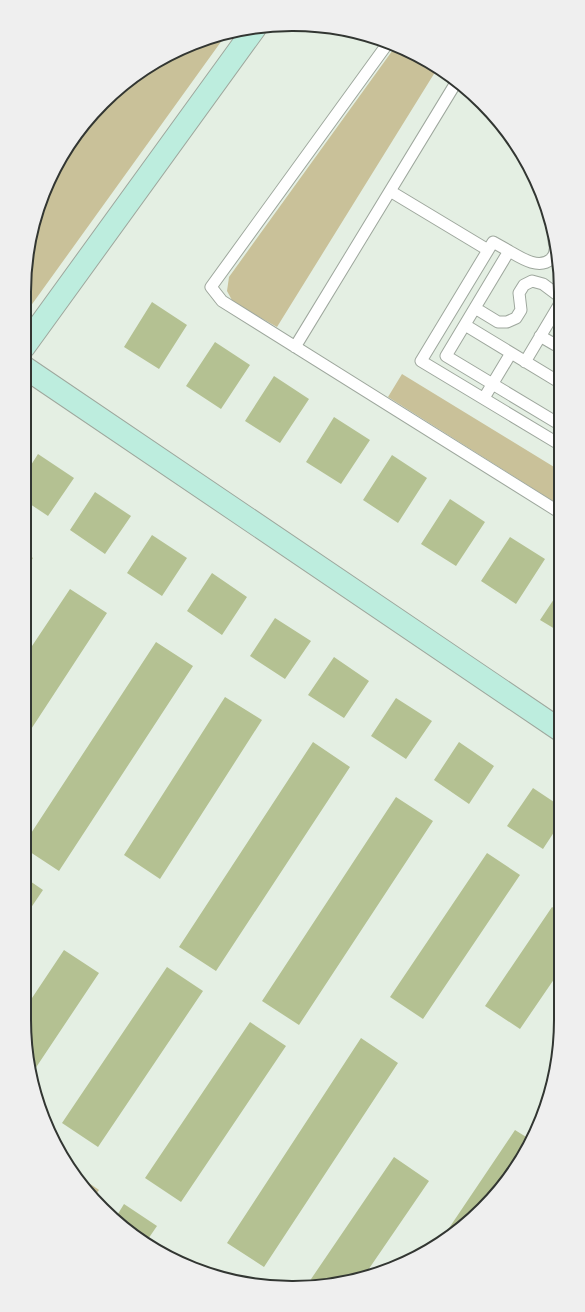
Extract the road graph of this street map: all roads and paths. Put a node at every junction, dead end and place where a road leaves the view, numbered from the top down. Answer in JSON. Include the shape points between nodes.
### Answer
{"nodes":[{"id":1,"x":250,"y":34,"type":"edge"},
{"id":2,"x":384,"y":48,"type":"edge"},
{"id":3,"x":453,"y":86,"type":"edge"},
{"id":4,"x":390,"y":191,"type":"junction"},
{"id":5,"x":488,"y":250,"type":"junction"},
{"id":6,"x":509,"y":251,"type":"junction"},
{"id":7,"x":552,"y":257,"type":"edge"},
{"id":8,"x":554,"y":292,"type":"edge"},
{"id":9,"x":475,"y":308,"type":"junction"},
{"id":10,"x":554,"y":313,"type":"edge"},
{"id":11,"x":464,"y":325,"type":"junction"},
{"id":12,"x":540,"y":336,"type":"junction"},
{"id":13,"x":31,"y":337,"type":"edge"},
{"id":14,"x":554,"y":344,"type":"edge"},
{"id":15,"x":295,"y":347,"type":"junction"},
{"id":16,"x":511,"y":353,"type":"junction"},
{"id":17,"x":525,"y":362,"type":"junction"},
{"id":18,"x":31,"y":372,"type":"edge"},
{"id":19,"x":554,"y":379,"type":"edge"},
{"id":20,"x":492,"y":384,"type":"junction"},
{"id":21,"x":484,"y":398,"type":"junction"},
{"id":22,"x":554,"y":421,"type":"edge"},
{"id":23,"x":554,"y":441,"type":"edge"},
{"id":24,"x":554,"y":509,"type":"edge"},
{"id":25,"x":554,"y":726,"type":"edge"}],
"edges":[{"from":1,"to":13,"type":"main road"},
{"from":2,"to":15,"type":"lane","via":[[211,286],[222,301]]},
{"from":3,"to":4,"type":"lane"},
{"from":4,"to":5,"type":"lane"},
{"from":4,"to":15,"type":"lane"},
{"from":5,"to":6,"type":"lane","via":[[493,242]]},
{"from":5,"to":21,"type":"lane","via":[[421,361]]},
{"from":6,"to":7,"type":"lane","via":[[520,258],[540,264]]},
{"from":6,"to":9,"type":"lane"},
{"from":8,"to":9,"type":"lane","via":[[543,284],[532,281],[524,285],[519,293],[521,310],[516,318],[508,322],[498,322]]},
{"from":9,"to":11,"type":"lane"},
{"from":10,"to":12,"type":"lane"},
{"from":11,"to":16,"type":"lane"},
{"from":11,"to":20,"type":"lane","via":[[446,356]]},
{"from":12,"to":14,"type":"lane"},
{"from":12,"to":17,"type":"lane"},
{"from":15,"to":24,"type":"lane"},
{"from":16,"to":17,"type":"lane"},
{"from":16,"to":20,"type":"lane"},
{"from":17,"to":19,"type":"lane"},
{"from":18,"to":25,"type":"main road"},
{"from":20,"to":21,"type":"lane"},
{"from":20,"to":22,"type":"lane"},
{"from":21,"to":23,"type":"lane"}]}
